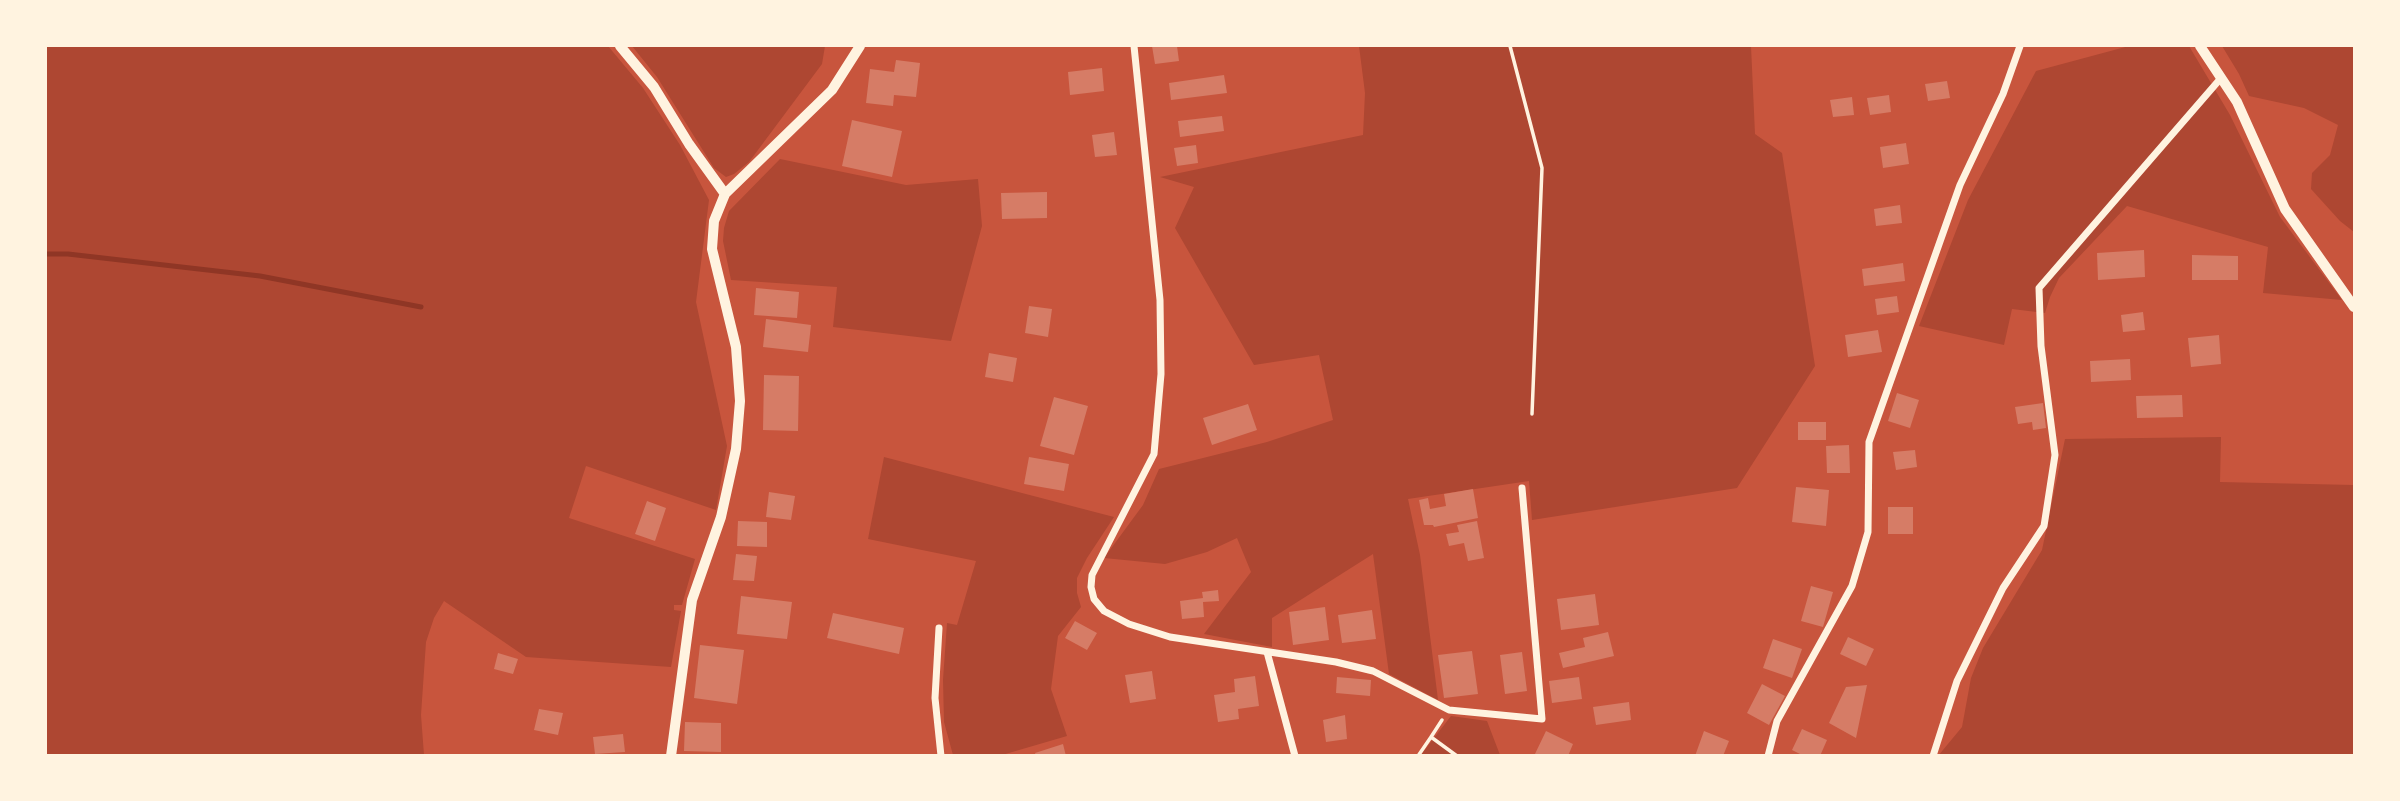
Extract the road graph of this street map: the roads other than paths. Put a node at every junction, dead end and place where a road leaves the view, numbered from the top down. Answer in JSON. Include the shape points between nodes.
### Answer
{"nodes":[{"id":1,"x":620,"y":46,"type":"edge"},
{"id":2,"x":860,"y":46,"type":"edge"},
{"id":3,"x":1133,"y":46,"type":"edge"},
{"id":4,"x":2020,"y":46,"type":"edge"},
{"id":5,"x":2200,"y":46,"type":"edge"},
{"id":6,"x":2221,"y":78,"type":"junction"},
{"id":7,"x":725,"y":194,"type":"junction"},
{"id":8,"x":2354,"y":307,"type":"edge"},
{"id":9,"x":1522,"y":488,"type":"dead end"},
{"id":10,"x":939,"y":628,"type":"dead end"},
{"id":11,"x":1268,"y":652,"type":"junction"},
{"id":12,"x":671,"y":755,"type":"edge"},
{"id":13,"x":941,"y":755,"type":"edge"},
{"id":14,"x":1295,"y":755,"type":"edge"},
{"id":15,"x":1769,"y":755,"type":"edge"},
{"id":16,"x":1934,"y":755,"type":"edge"}],
"edges":[{"from":1,"to":7,"type":"street","via":[[654,87]]},
{"from":2,"to":7,"type":"street","via":[[832,90]]},
{"from":3,"to":11,"type":"street","via":[[1160,300],[1157,431],[1154,454],[1100,558],[1091,587],[1104,611],[1129,624],[1170,637]]},
{"from":4,"to":15,"type":"street","via":[[1960,185],[1869,442],[1868,532],[1852,586],[1777,721]]},
{"from":5,"to":6,"type":"street"},
{"from":6,"to":8,"type":"street","via":[[2285,209]]},
{"from":6,"to":16,"type":"street","via":[[2039,288],[2041,346],[2055,455],[2044,526],[2003,588],[1957,681]]},
{"from":7,"to":12,"type":"street","via":[[713,221],[712,249],[736,347],[737,443],[721,517],[692,600]]},
{"from":9,"to":11,"type":"street","via":[[1542,719],[1449,710],[1373,671]]},
{"from":10,"to":13,"type":"street","via":[[935,698]]},
{"from":11,"to":14,"type":"street"}]}
